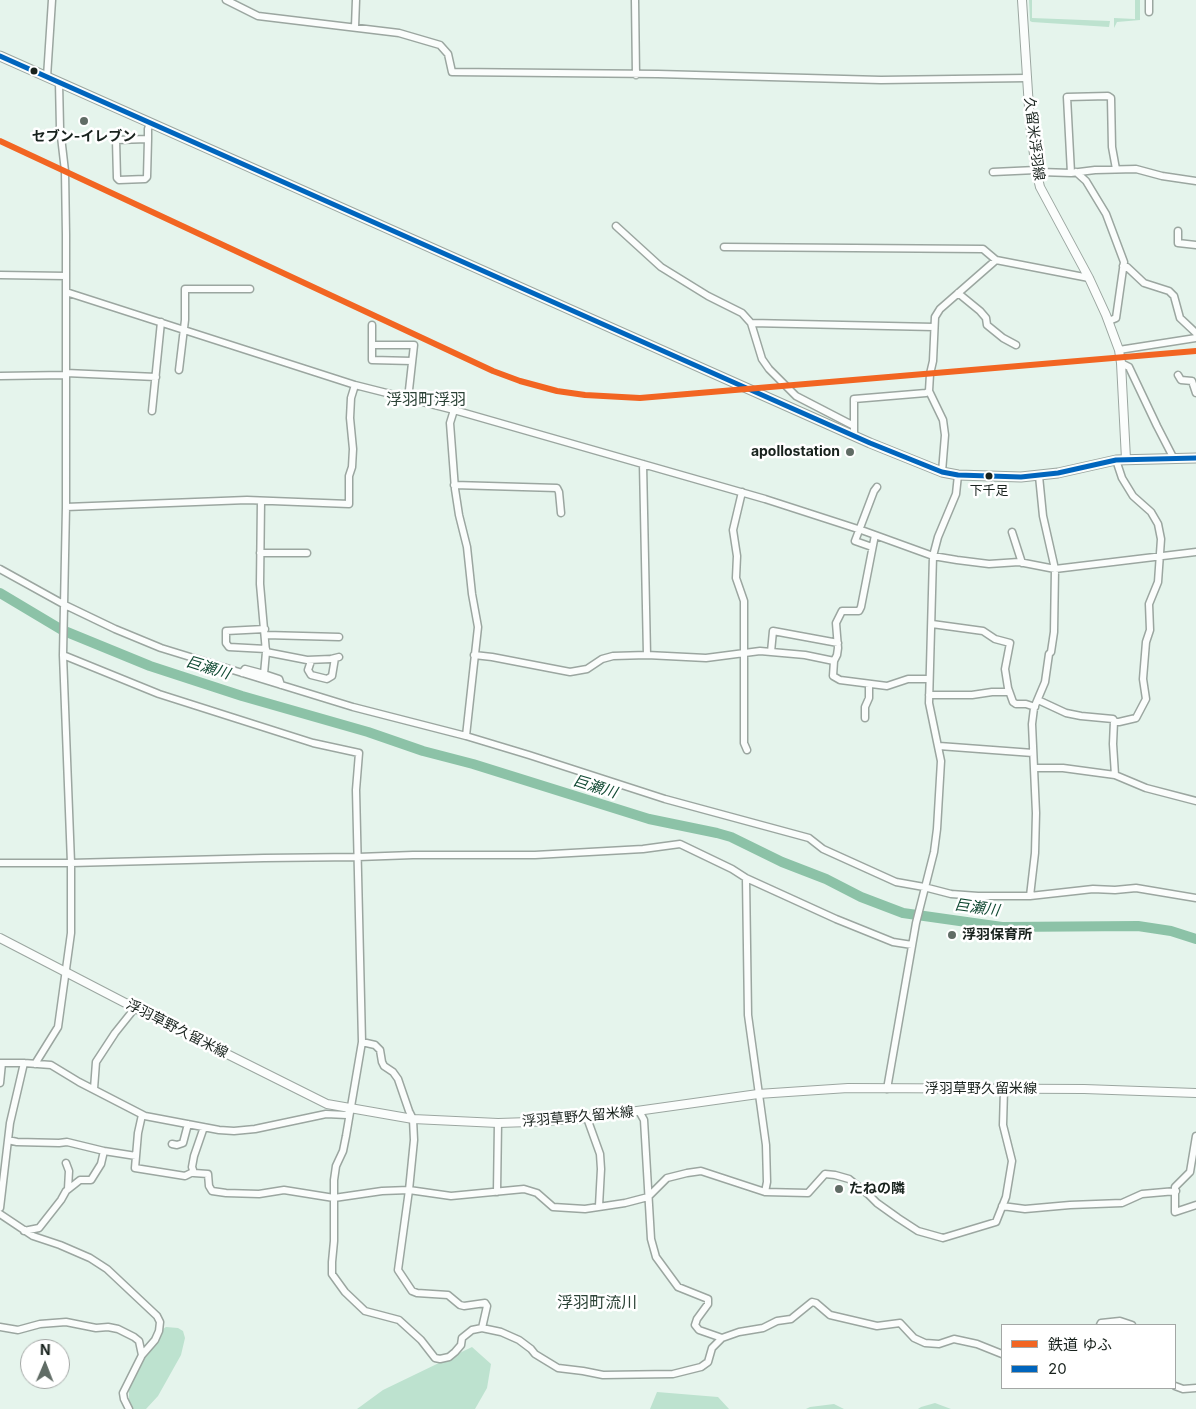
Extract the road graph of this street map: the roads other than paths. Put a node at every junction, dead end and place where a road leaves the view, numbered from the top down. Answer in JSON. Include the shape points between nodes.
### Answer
{"nodes":[{"id":1,"x":52,"y":0,"type":"edge"},
{"id":2,"x":226,"y":0,"type":"edge"},
{"id":3,"x":356,"y":0,"type":"edge"},
{"id":4,"x":635,"y":0,"type":"edge"},
{"id":5,"x":1022,"y":0,"type":"edge"},
{"id":6,"x":1149,"y":0,"type":"edge"},
{"id":7,"x":1149,"y":12,"type":"dead end"},
{"id":8,"x":355,"y":27,"type":"junction"},
{"id":9,"x":0,"y":56,"type":"edge"},
{"id":10,"x":636,"y":75,"type":"junction"},
{"id":11,"x":47,"y":77,"type":"junction"},
{"id":12,"x":1027,"y":78,"type":"junction"},
{"id":13,"x":59,"y":82,"type":"junction"},
{"id":14,"x":150,"y":122,"type":"junction"},
{"id":15,"x":148,"y":139,"type":"junction"},
{"id":16,"x":1116,"y":169,"type":"junction"},
{"id":17,"x":1036,"y":170,"type":"junction"},
{"id":18,"x":993,"y":172,"type":"dead end"},
{"id":19,"x":1073,"y":172,"type":"junction"},
{"id":20,"x":1196,"y":181,"type":"edge"},
{"id":21,"x":616,"y":226,"type":"dead end"},
{"id":22,"x":1178,"y":231,"type":"dead end"},
{"id":23,"x":1196,"y":245,"type":"edge"},
{"id":24,"x":724,"y":247,"type":"dead end"},
{"id":25,"x":996,"y":260,"type":"junction"},
{"id":26,"x":1123,"y":266,"type":"junction"},
{"id":27,"x":0,"y":275,"type":"edge"},
{"id":28,"x":66,"y":276,"type":"junction"},
{"id":29,"x":1089,"y":278,"type":"junction"},
{"id":30,"x":250,"y":288,"type":"dead end"},
{"id":31,"x":66,"y":292,"type":"junction"},
{"id":32,"x":958,"y":293,"type":"junction"},
{"id":33,"x":1108,"y":321,"type":"junction"},
{"id":34,"x":161,"y":322,"type":"junction"},
{"id":35,"x":751,"y":323,"type":"junction"},
{"id":36,"x":372,"y":325,"type":"dead end"},
{"id":37,"x":934,"y":327,"type":"junction"},
{"id":38,"x":184,"y":330,"type":"junction"},
{"id":39,"x":1196,"y":333,"type":"edge"},
{"id":40,"x":1196,"y":338,"type":"edge"},
{"id":41,"x":372,"y":345,"type":"junction"},
{"id":42,"x":1016,"y":345,"type":"dead end"},
{"id":43,"x":1119,"y":350,"type":"junction"},
{"id":44,"x":412,"y":361,"type":"junction"},
{"id":45,"x":1121,"y":363,"type":"junction"},
{"id":46,"x":179,"y":370,"type":"dead end"},
{"id":47,"x":66,"y":374,"type":"junction"},
{"id":48,"x":1178,"y":374,"type":"dead end"},
{"id":49,"x":0,"y":376,"type":"edge"},
{"id":50,"x":156,"y":377,"type":"junction"},
{"id":51,"x":355,"y":385,"type":"junction"},
{"id":52,"x":930,"y":391,"type":"junction"},
{"id":53,"x":1196,"y":393,"type":"edge"},
{"id":54,"x":408,"y":398,"type":"junction"},
{"id":55,"x":454,"y":410,"type":"junction"},
{"id":56,"x":152,"y":412,"type":"dead end"},
{"id":57,"x":854,"y":431,"type":"junction"},
{"id":58,"x":1196,"y":458,"type":"edge"},
{"id":59,"x":1126,"y":459,"type":"junction"},
{"id":60,"x":1174,"y":459,"type":"junction"},
{"id":61,"x":1116,"y":460,"type":"junction"},
{"id":62,"x":643,"y":464,"type":"junction"},
{"id":63,"x":942,"y":472,"type":"junction"},
{"id":64,"x":958,"y":475,"type":"junction"},
{"id":65,"x":1038,"y":476,"type":"junction"},
{"id":66,"x":454,"y":485,"type":"junction"},
{"id":67,"x":877,"y":487,"type":"dead end"},
{"id":68,"x":742,"y":492,"type":"junction"},
{"id":69,"x":261,"y":501,"type":"junction"},
{"id":70,"x":66,"y":507,"type":"junction"},
{"id":71,"x":561,"y":513,"type":"dead end"},
{"id":72,"x":859,"y":529,"type":"junction"},
{"id":73,"x":1012,"y":532,"type":"dead end"},
{"id":74,"x":875,"y":535,"type":"junction"},
{"id":75,"x":872,"y":547,"type":"junction"},
{"id":76,"x":1196,"y":552,"type":"edge"},
{"id":77,"x":260,"y":553,"type":"junction"},
{"id":78,"x":307,"y":553,"type":"dead end"},
{"id":79,"x":933,"y":556,"type":"junction"},
{"id":80,"x":1160,"y":556,"type":"junction"},
{"id":81,"x":1022,"y":562,"type":"junction"},
{"id":82,"x":0,"y":569,"type":"edge"},
{"id":83,"x":1055,"y":569,"type":"junction"},
{"id":84,"x":65,"y":605,"type":"junction"},
{"id":85,"x":932,"y":624,"type":"junction"},
{"id":86,"x":265,"y":632,"type":"junction"},
{"id":87,"x":339,"y":637,"type":"dead end"},
{"id":88,"x":838,"y":643,"type":"junction"},
{"id":89,"x":266,"y":651,"type":"junction"},
{"id":90,"x":745,"y":652,"type":"junction"},
{"id":91,"x":771,"y":652,"type":"junction"},
{"id":92,"x":63,"y":655,"type":"junction"},
{"id":93,"x":647,"y":655,"type":"junction"},
{"id":94,"x":474,"y":656,"type":"junction"},
{"id":95,"x":311,"y":660,"type":"junction"},
{"id":96,"x":834,"y":661,"type":"junction"},
{"id":97,"x":242,"y":673,"type":"junction"},
{"id":98,"x":264,"y":674,"type":"junction"},
{"id":99,"x":930,"y":679,"type":"junction"},
{"id":100,"x":869,"y":684,"type":"junction"},
{"id":101,"x":281,"y":685,"type":"junction"},
{"id":102,"x":1009,"y":692,"type":"junction"},
{"id":103,"x":929,"y":695,"type":"junction"},
{"id":104,"x":1037,"y":704,"type":"junction"},
{"id":105,"x":865,"y":718,"type":"dead end"},
{"id":106,"x":1114,"y":721,"type":"junction"},
{"id":107,"x":466,"y":736,"type":"junction"},
{"id":108,"x":939,"y":746,"type":"junction"},
{"id":109,"x":747,"y":750,"type":"dead end"},
{"id":110,"x":1033,"y":753,"type":"junction"},
{"id":111,"x":1035,"y":768,"type":"junction"},
{"id":112,"x":1115,"y":775,"type":"junction"},
{"id":113,"x":1196,"y":802,"type":"edge"},
{"id":114,"x":358,"y":857,"type":"junction"},
{"id":115,"x":0,"y":862,"type":"edge"},
{"id":116,"x":71,"y":863,"type":"junction"},
{"id":117,"x":746,"y":878,"type":"junction"},
{"id":118,"x":924,"y":887,"type":"junction"},
{"id":119,"x":1030,"y":896,"type":"junction"},
{"id":120,"x":1196,"y":898,"type":"edge"},
{"id":121,"x":0,"y":938,"type":"edge"},
{"id":122,"x":912,"y":945,"type":"junction"},
{"id":123,"x":66,"y":972,"type":"junction"},
{"id":124,"x":135,"y":1008,"type":"junction"},
{"id":125,"x":362,"y":1042,"type":"junction"},
{"id":126,"x":1,"y":1063,"type":"edge"},
{"id":127,"x":24,"y":1063,"type":"junction"},
{"id":128,"x":35,"y":1064,"type":"junction"},
{"id":129,"x":0,"y":1083,"type":"edge"},
{"id":130,"x":94,"y":1089,"type":"junction"},
{"id":131,"x":888,"y":1089,"type":"junction"},
{"id":132,"x":1004,"y":1089,"type":"junction"},
{"id":133,"x":1196,"y":1093,"type":"edge"},
{"id":134,"x":758,"y":1094,"type":"junction"},
{"id":135,"x":351,"y":1108,"type":"junction"},
{"id":136,"x":640,"y":1111,"type":"junction"},
{"id":137,"x":142,"y":1115,"type":"junction"},
{"id":138,"x":587,"y":1118,"type":"junction"},
{"id":139,"x":414,"y":1119,"type":"junction"},
{"id":140,"x":498,"y":1123,"type":"junction"},
{"id":141,"x":188,"y":1124,"type":"junction"},
{"id":142,"x":204,"y":1128,"type":"junction"},
{"id":143,"x":0,"y":1132,"type":"edge"},
{"id":144,"x":9,"y":1132,"type":"junction"},
{"id":145,"x":1196,"y":1136,"type":"edge"},
{"id":146,"x":8,"y":1140,"type":"junction"},
{"id":147,"x":172,"y":1144,"type":"dead end"},
{"id":148,"x":104,"y":1151,"type":"junction"},
{"id":149,"x":136,"y":1156,"type":"junction"},
{"id":150,"x":66,"y":1163,"type":"dead end"},
{"id":151,"x":193,"y":1172,"type":"junction"},
{"id":152,"x":68,"y":1189,"type":"junction"},
{"id":153,"x":409,"y":1190,"type":"junction"},
{"id":154,"x":1176,"y":1191,"type":"junction"},
{"id":155,"x":497,"y":1192,"type":"junction"},
{"id":156,"x":765,"y":1192,"type":"junction"},
{"id":157,"x":648,"y":1197,"type":"junction"},
{"id":158,"x":334,"y":1198,"type":"junction"},
{"id":159,"x":1196,"y":1204,"type":"edge"},
{"id":160,"x":599,"y":1206,"type":"junction"},
{"id":161,"x":1002,"y":1206,"type":"junction"},
{"id":162,"x":0,"y":1208,"type":"edge"},
{"id":163,"x":0,"y":1214,"type":"edge"},
{"id":164,"x":24,"y":1231,"type":"junction"},
{"id":165,"x":1100,"y":1324,"type":"edge"},
{"id":166,"x":1129,"y":1324,"type":"edge"},
{"id":167,"x":0,"y":1327,"type":"edge"},
{"id":168,"x":482,"y":1328,"type":"junction"},
{"id":169,"x":722,"y":1338,"type":"junction"},
{"id":170,"x":1001,"y":1354,"type":"edge"},
{"id":171,"x":142,"y":1355,"type":"junction"},
{"id":172,"x":1176,"y":1386,"type":"edge"},
{"id":173,"x":1196,"y":1388,"type":"edge"},
{"id":174,"x":129,"y":1409,"type":"edge"}],
"edges":[{"from":1,"to":11,"type":"street"},
{"from":2,"to":8,"type":"street","via":[[258,16]]},
{"from":3,"to":8,"type":"street"},
{"from":4,"to":10,"type":"street"},
{"from":5,"to":12,"type":"main road","name":"久留米浮羽線"},
{"from":6,"to":7,"type":"street"},
{"from":8,"to":10,"type":"street","via":[[400,33],[440,45],[448,54],[452,72]]},
{"from":9,"to":11,"type":"highway"},
{"from":10,"to":12,"type":"street","via":[[881,80]]},
{"from":11,"to":13,"type":"highway"},
{"from":12,"to":17,"type":"main road","name":"久留米浮羽線"},
{"from":13,"to":14,"type":"highway"},
{"from":13,"to":28,"type":"street","via":[[65,170]]},
{"from":14,"to":15,"type":"street"},
{"from":14,"to":57,"type":"highway","via":[[712,373]]},
{"from":15,"to":15,"type":"street","via":[[147,177],[119,180],[116,140]]},
{"from":16,"to":19,"type":"street"},
{"from":16,"to":19,"type":"street","via":[[1112,148],[1111,98],[1067,97]]},
{"from":16,"to":20,"type":"street","via":[[1136,168]]},
{"from":17,"to":18,"type":"street"},
{"from":17,"to":19,"type":"street"},
{"from":17,"to":29,"type":"main road","name":"久留米浮羽線","via":[[1040,187]]},
{"from":19,"to":26,"type":"street","via":[[1086,181],[1106,214]]},
{"from":21,"to":35,"type":"street","via":[[661,267],[742,313]]},
{"from":22,"to":23,"type":"street","via":[[1178,244]]},
{"from":24,"to":25,"type":"street","via":[[983,249]]},
{"from":25,"to":29,"type":"street"},
{"from":25,"to":32,"type":"street"},
{"from":26,"to":33,"type":"street","via":[[1116,318]]},
{"from":26,"to":39,"type":"street","via":[[1144,282],[1169,291],[1174,296],[1180,318]]},
{"from":27,"to":28,"type":"street"},
{"from":28,"to":31,"type":"street"},
{"from":29,"to":33,"type":"main road","name":"久留米浮羽線"},
{"from":30,"to":38,"type":"street","via":[[185,288]]},
{"from":31,"to":34,"type":"street"},
{"from":31,"to":47,"type":"street"},
{"from":32,"to":37,"type":"street","via":[[940,308]]},
{"from":32,"to":42,"type":"street","via":[[980,311],[987,325]]},
{"from":33,"to":43,"type":"main road","name":"久留米浮羽線"},
{"from":34,"to":38,"type":"street"},
{"from":34,"to":50,"type":"street"},
{"from":35,"to":37,"type":"street"},
{"from":35,"to":57,"type":"street","via":[[762,359],[777,378],[796,396]]},
{"from":36,"to":41,"type":"street"},
{"from":37,"to":52,"type":"street"},
{"from":38,"to":46,"type":"street"},
{"from":38,"to":51,"type":"street"},
{"from":40,"to":43,"type":"street"},
{"from":41,"to":44,"type":"street","via":[[372,360]]},
{"from":41,"to":44,"type":"street","via":[[414,345]]},
{"from":43,"to":45,"type":"main road","name":"久留米浮羽線"},
{"from":44,"to":54,"type":"street"},
{"from":45,"to":59,"type":"main road","name":"久留米浮羽線"},
{"from":45,"to":60,"type":"street","via":[[1129,367]]},
{"from":47,"to":49,"type":"street"},
{"from":47,"to":50,"type":"street"},
{"from":47,"to":70,"type":"street"},
{"from":48,"to":53,"type":"street","via":[[1181,380],[1192,381]]},
{"from":50,"to":56,"type":"street"},
{"from":51,"to":54,"type":"street"},
{"from":51,"to":69,"type":"street","via":[[351,398],[353,450],[349,504]]},
{"from":52,"to":57,"type":"street","via":[[854,399]]},
{"from":52,"to":63,"type":"street","via":[[943,420]]},
{"from":54,"to":55,"type":"street"},
{"from":55,"to":62,"type":"street"},
{"from":55,"to":66,"type":"street","via":[[450,423]]},
{"from":57,"to":63,"type":"highway","via":[[912,461]]},
{"from":58,"to":60,"type":"highway"},
{"from":59,"to":60,"type":"highway"},
{"from":59,"to":61,"type":"highway"},
{"from":61,"to":65,"type":"highway"},
{"from":61,"to":80,"type":"street","via":[[1133,496],[1158,524]]},
{"from":62,"to":68,"type":"street"},
{"from":62,"to":93,"type":"street"},
{"from":63,"to":64,"type":"highway"},
{"from":64,"to":65,"type":"highway"},
{"from":64,"to":79,"type":"street","via":[[956,494]]},
{"from":65,"to":83,"type":"street"},
{"from":66,"to":71,"type":"street","via":[[557,488]]},
{"from":66,"to":94,"type":"street","via":[[467,546],[478,628]]},
{"from":67,"to":72,"type":"street"},
{"from":68,"to":72,"type":"street"},
{"from":68,"to":90,"type":"street","via":[[733,530],[736,578],[744,597]]},
{"from":69,"to":70,"type":"street"},
{"from":69,"to":77,"type":"street"},
{"from":70,"to":84,"type":"street"},
{"from":72,"to":74,"type":"street"},
{"from":72,"to":75,"type":"street","via":[[855,541]]},
{"from":73,"to":81,"type":"street"},
{"from":74,"to":75,"type":"street"},
{"from":74,"to":79,"type":"street"},
{"from":75,"to":88,"type":"street","via":[[861,607],[858,611],[842,611],[838,616]]},
{"from":76,"to":80,"type":"street"},
{"from":77,"to":78,"type":"street"},
{"from":77,"to":86,"type":"street"},
{"from":79,"to":81,"type":"street","via":[[989,564]]},
{"from":79,"to":85,"type":"street"},
{"from":80,"to":83,"type":"street"},
{"from":80,"to":106,"type":"street","via":[[1158,582],[1149,604],[1150,630],[1143,679],[1146,699],[1136,718]]},
{"from":81,"to":83,"type":"street"},
{"from":82,"to":84,"type":"street"},
{"from":83,"to":104,"type":"street","via":[[1052,652]]},
{"from":84,"to":92,"type":"street"},
{"from":84,"to":97,"type":"street","via":[[160,648]]},
{"from":85,"to":99,"type":"street"},
{"from":85,"to":102,"type":"street","via":[[983,631],[1010,643],[1005,669]]},
{"from":86,"to":87,"type":"street"},
{"from":86,"to":89,"type":"street"},
{"from":86,"to":89,"type":"street","via":[[226,631],[226,643],[229,647]]},
{"from":88,"to":91,"type":"street","via":[[773,631]]},
{"from":88,"to":96,"type":"street"},
{"from":89,"to":95,"type":"street"},
{"from":89,"to":98,"type":"street"},
{"from":90,"to":91,"type":"street"},
{"from":90,"to":93,"type":"street","via":[[706,658]]},
{"from":90,"to":109,"type":"street","via":[[744,743]]},
{"from":91,"to":96,"type":"street"},
{"from":92,"to":114,"type":"street","via":[[159,694],[313,743],[359,753],[356,790]]},
{"from":92,"to":116,"type":"street"},
{"from":93,"to":94,"type":"street","via":[[613,656],[587,669],[570,672]]},
{"from":94,"to":107,"type":"street"},
{"from":95,"to":95,"type":"street","via":[[337,658],[332,676],[327,679],[311,675],[308,670]]},
{"from":96,"to":100,"type":"street","via":[[834,676],[840,680]]},
{"from":97,"to":98,"type":"street","via":[[245,669]]},
{"from":97,"to":101,"type":"street"},
{"from":98,"to":101,"type":"street","via":[[278,679]]},
{"from":99,"to":100,"type":"street","via":[[908,680],[887,686]]},
{"from":99,"to":103,"type":"street"},
{"from":100,"to":105,"type":"street"},
{"from":101,"to":107,"type":"street"},
{"from":102,"to":103,"type":"street"},
{"from":102,"to":104,"type":"street","via":[[1016,704]]},
{"from":103,"to":108,"type":"street"},
{"from":104,"to":106,"type":"street","via":[[1066,713]]},
{"from":104,"to":110,"type":"street","via":[[1032,724]]},
{"from":106,"to":112,"type":"street"},
{"from":107,"to":118,"type":"street","via":[[665,799],[809,838],[823,849],[875,874]]},
{"from":108,"to":110,"type":"street"},
{"from":108,"to":118,"type":"street","via":[[937,828]]},
{"from":110,"to":111,"type":"street"},
{"from":111,"to":112,"type":"street"},
{"from":111,"to":119,"type":"street","via":[[1036,853]]},
{"from":112,"to":113,"type":"street","via":[[1146,788]]},
{"from":114,"to":116,"type":"street"},
{"from":114,"to":117,"type":"street","via":[[535,855],[680,844]]},
{"from":114,"to":125,"type":"street"},
{"from":115,"to":116,"type":"street"},
{"from":116,"to":123,"type":"street","via":[[71,932]]},
{"from":117,"to":122,"type":"street","via":[[853,926],[893,942]]},
{"from":117,"to":134,"type":"street","via":[[748,1015]]},
{"from":118,"to":119,"type":"street","via":[[951,894]]},
{"from":118,"to":122,"type":"street"},
{"from":119,"to":120,"type":"street","via":[[1093,888],[1136,888]]},
{"from":121,"to":123,"type":"main road","name":"浮羽草野久留米線"},
{"from":122,"to":131,"type":"street"},
{"from":123,"to":124,"type":"main road","name":"浮羽草野久留米線"},
{"from":123,"to":128,"type":"street","via":[[58,1027]]},
{"from":124,"to":130,"type":"street","via":[[96,1062]]},
{"from":124,"to":135,"type":"main road","name":"浮羽草野久留米線","via":[[313,1098]]},
{"from":125,"to":135,"type":"street"},
{"from":125,"to":139,"type":"street","via":[[380,1050],[382,1062],[398,1079]]},
{"from":126,"to":127,"type":"street"},
{"from":126,"to":129,"type":"street"},
{"from":127,"to":128,"type":"street"},
{"from":127,"to":144,"type":"street"},
{"from":128,"to":130,"type":"street","via":[[51,1066]]},
{"from":130,"to":137,"type":"street"},
{"from":131,"to":132,"type":"main road","name":"浮羽草野久留米線"},
{"from":131,"to":134,"type":"main road","name":"浮羽草野久留米線","via":[[848,1088]]},
{"from":132,"to":133,"type":"main road","name":"浮羽草野久留米線"},
{"from":132,"to":161,"type":"street","via":[[1003,1125],[1012,1161]]},
{"from":134,"to":136,"type":"main road","name":"浮羽草野久留米線"},
{"from":134,"to":156,"type":"street","via":[[766,1145]]},
{"from":135,"to":139,"type":"main road","name":"浮羽草野久留米線"},
{"from":135,"to":142,"type":"street","via":[[347,1115],[318,1115],[255,1129]]},
{"from":135,"to":158,"type":"street","via":[[343,1151],[336,1166]]},
{"from":136,"to":138,"type":"main road","name":"浮羽草野久留米線"},
{"from":136,"to":157,"type":"street","via":[[644,1120]]},
{"from":137,"to":141,"type":"street"},
{"from":137,"to":149,"type":"street"},
{"from":138,"to":140,"type":"main road","name":"浮羽草野久留米線"},
{"from":138,"to":160,"type":"street","via":[[600,1154]]},
{"from":139,"to":140,"type":"main road","name":"浮羽草野久留米線"},
{"from":139,"to":153,"type":"street"},
{"from":140,"to":155,"type":"street"},
{"from":141,"to":142,"type":"street"},
{"from":141,"to":147,"type":"street","via":[[183,1143]]},
{"from":142,"to":151,"type":"street","via":[[194,1156]]},
{"from":143,"to":144,"type":"street"},
{"from":144,"to":146,"type":"street"},
{"from":145,"to":154,"type":"street","via":[[1190,1172],[1175,1187]]},
{"from":146,"to":148,"type":"street","via":[[67,1142]]},
{"from":146,"to":162,"type":"street"},
{"from":148,"to":149,"type":"street"},
{"from":148,"to":152,"type":"street","via":[[91,1180],[80,1180]]},
{"from":149,"to":151,"type":"street","via":[[135,1168],[185,1176]]},
{"from":150,"to":152,"type":"street"},
{"from":151,"to":158,"type":"street","via":[[208,1174],[208,1186],[212,1191],[259,1194],[284,1190]]},
{"from":152,"to":164,"type":"street","via":[[39,1228]]},
{"from":153,"to":155,"type":"street","via":[[451,1196]]},
{"from":153,"to":158,"type":"street"},
{"from":153,"to":168,"type":"street","via":[[398,1270],[417,1294],[448,1295],[464,1306],[485,1303]]},
{"from":154,"to":159,"type":"street","via":[[1174,1212]]},
{"from":154,"to":161,"type":"street","via":[[1142,1194],[1122,1203],[1070,1204],[1025,1210]]},
{"from":155,"to":160,"type":"street","via":[[530,1190],[553,1207],[585,1209]]},
{"from":156,"to":157,"type":"street","via":[[701,1172],[667,1178]]},
{"from":156,"to":161,"type":"street","via":[[808,1193],[824,1174],[836,1175],[849,1179],[877,1203],[918,1230],[943,1238],[996,1222]]},
{"from":157,"to":160,"type":"street"},
{"from":157,"to":169,"type":"street","via":[[651,1239],[656,1257],[678,1287],[708,1299],[695,1325],[699,1330]]},
{"from":158,"to":168,"type":"street","via":[[332,1274],[354,1302],[365,1311],[398,1320],[421,1340],[435,1358],[449,1357],[461,1345],[462,1338],[472,1330]]},
{"from":163,"to":164,"type":"street"},
{"from":164,"to":171,"type":"street","via":[[90,1258],[157,1316],[159,1331]]},
{"from":165,"to":166,"type":"street","via":[[1120,1321]]},
{"from":167,"to":171,"type":"street","via":[[18,1330],[66,1322],[114,1328],[139,1341]]},
{"from":168,"to":169,"type":"street","via":[[519,1340],[558,1368],[603,1376],[674,1374],[701,1367],[708,1362],[712,1348]]},
{"from":169,"to":170,"type":"street","via":[[791,1319],[812,1302],[830,1315],[877,1326],[900,1323],[914,1338],[925,1343],[939,1344],[954,1339]]},
{"from":171,"to":174,"type":"street","via":[[123,1393]]},
{"from":172,"to":173,"type":"street"}]}
